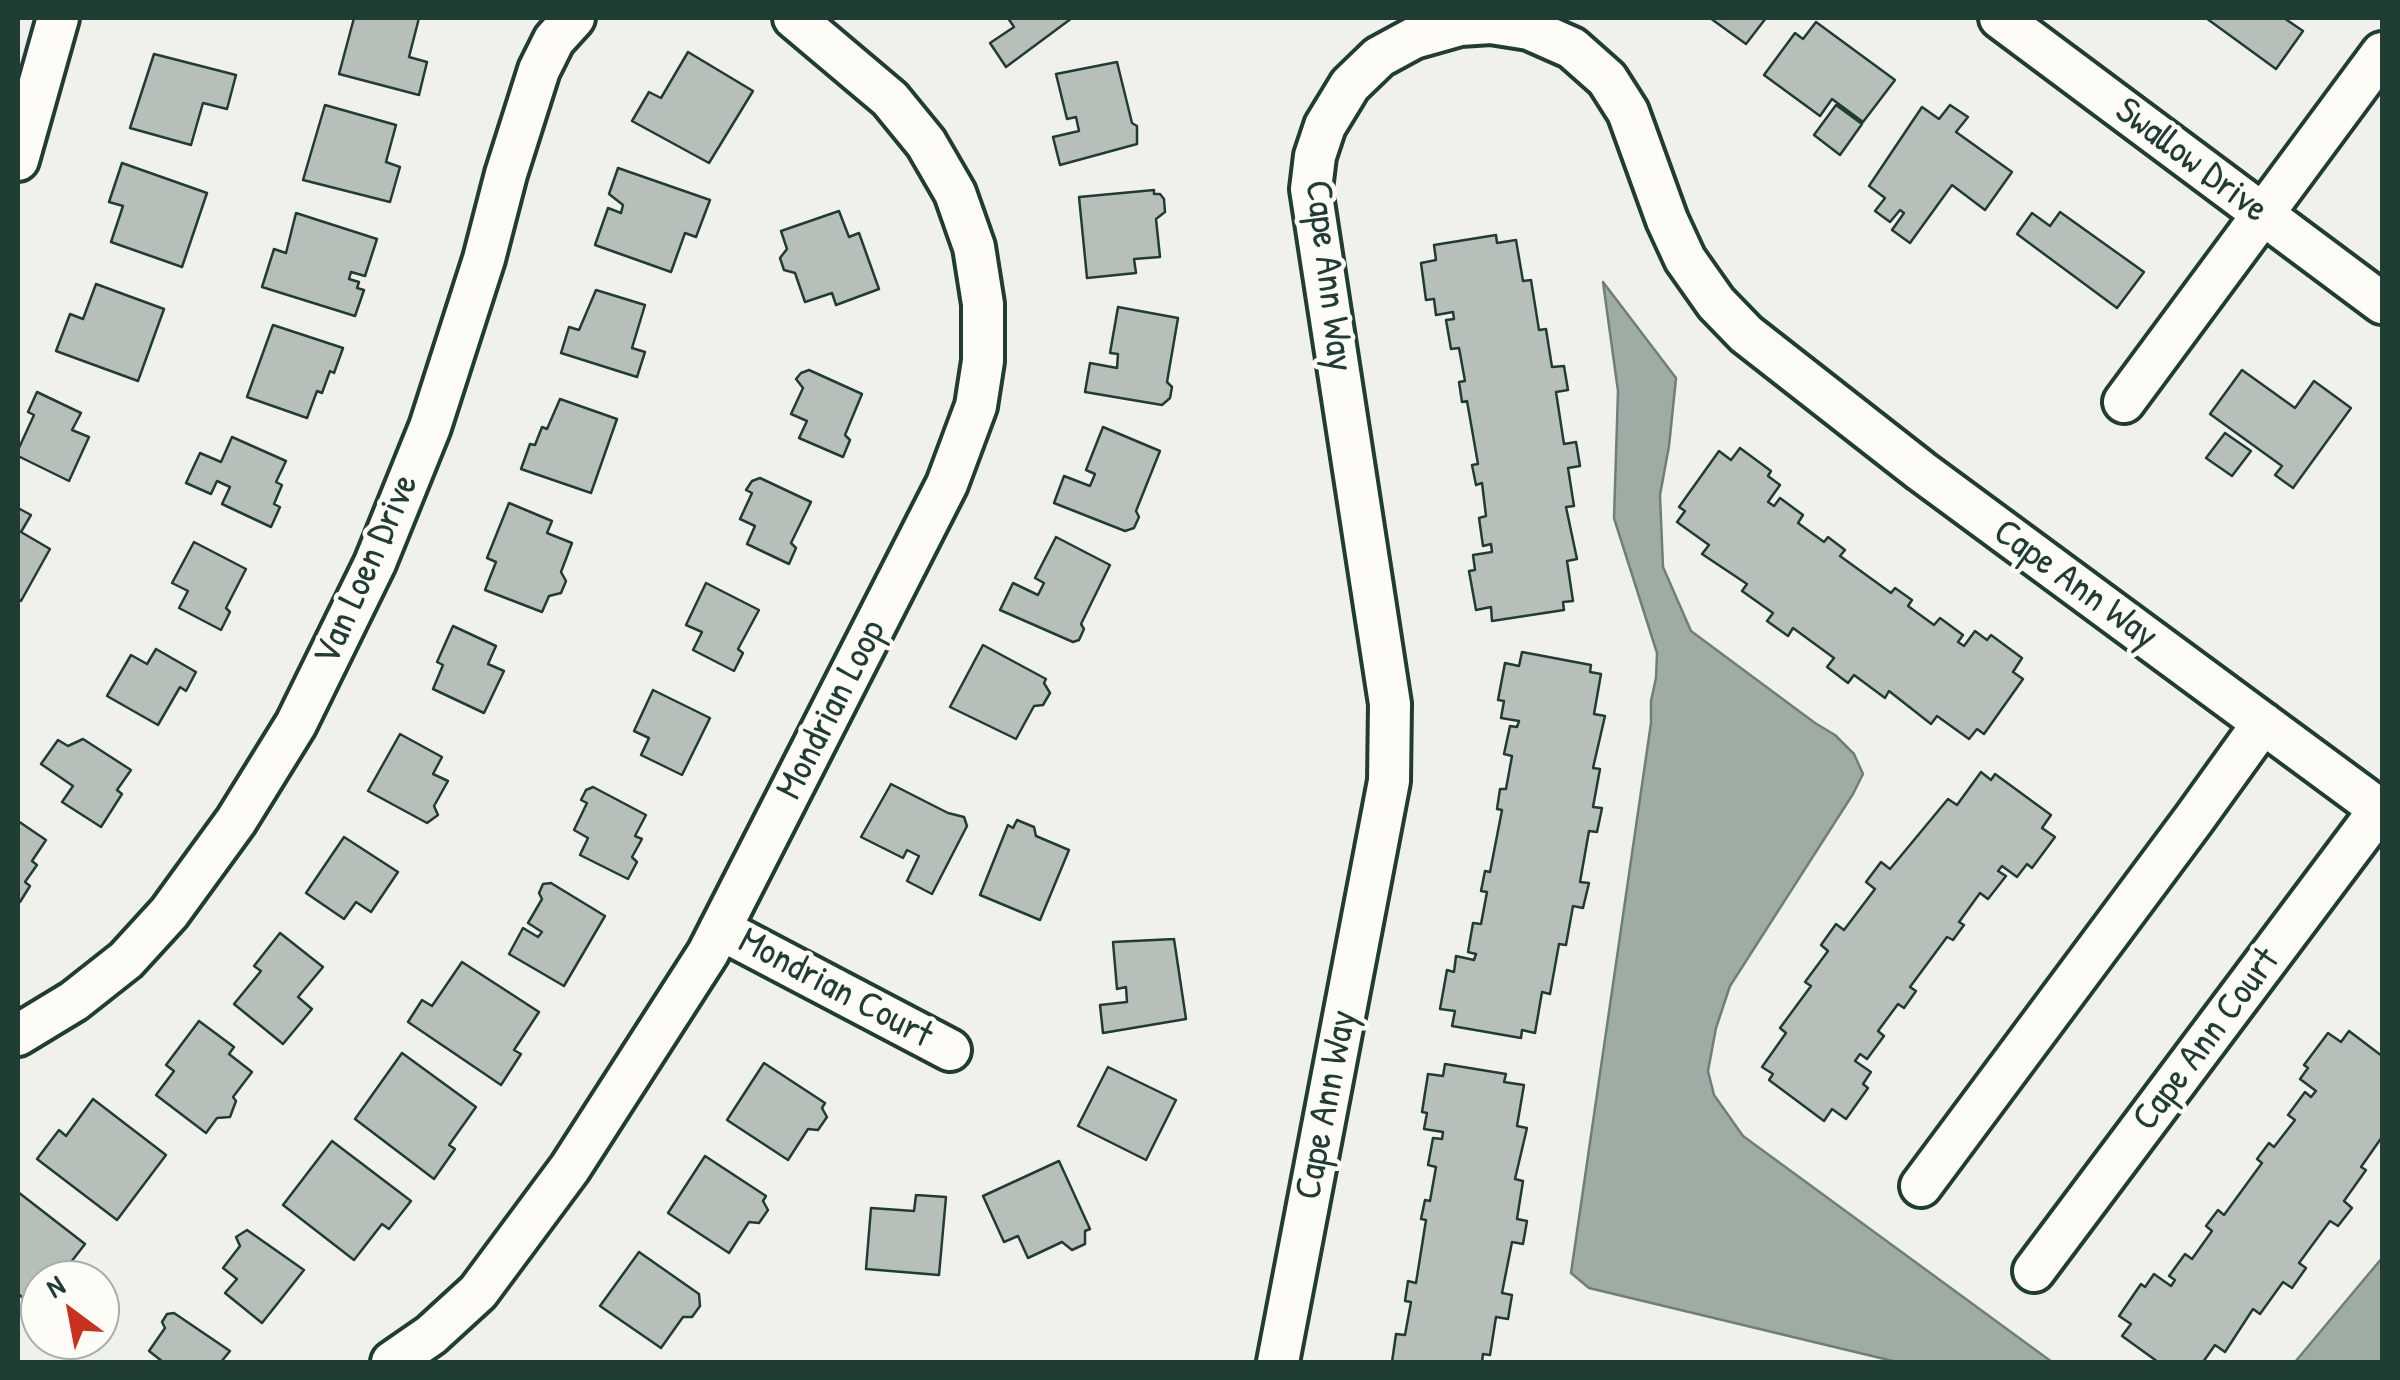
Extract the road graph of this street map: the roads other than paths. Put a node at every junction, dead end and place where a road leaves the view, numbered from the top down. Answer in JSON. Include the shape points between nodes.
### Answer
{"nodes":[{"id":1,"x":58,"y":18,"type":"edge"},
{"id":2,"x":574,"y":18,"type":"edge"},
{"id":3,"x":794,"y":18,"type":"edge"},
{"id":4,"x":2000,"y":18,"type":"edge"},
{"id":5,"x":2382,"y":53,"type":"edge"},
{"id":6,"x":21,"y":135,"type":"edge"},
{"id":7,"x":2262,"y":214,"type":"junction"},
{"id":8,"x":2382,"y":303,"type":"edge"},
{"id":9,"x":2124,"y":402,"type":"dead end"},
{"id":10,"x":2263,"y":723,"type":"junction"},
{"id":11,"x":2382,"y":810,"type":"edge"},
{"id":12,"x":720,"y":929,"type":"junction"},
{"id":13,"x":18,"y":1035,"type":"edge"},
{"id":14,"x":950,"y":1050,"type":"dead end"},
{"id":15,"x":1920,"y":1186,"type":"dead end"},
{"id":16,"x":2034,"y":1271,"type":"dead end"},
{"id":17,"x":392,"y":1362,"type":"edge"},
{"id":18,"x":1278,"y":1362,"type":"edge"}],
"edges":[{"from":1,"to":6,"type":"street"},
{"from":2,"to":13,"type":"street","name":"Van Loen Drive","via":[[538,70],[430,426],[375,563],[296,724],[236,821],[126,960]]},
{"from":3,"to":12,"type":"street","name":"Mondrian Loop","via":[[890,99],[945,176],[974,247],[984,304],[983,360],[976,406],[947,484]]},
{"from":4,"to":7,"type":"street","name":"Swallow Drive"},
{"from":5,"to":7,"type":"street"},
{"from":7,"to":8,"type":"street","name":"Swallow Drive"},
{"from":7,"to":9,"type":"street"},
{"from":10,"to":11,"type":"street","name":"Cape Ann Way"},
{"from":10,"to":15,"type":"street"},
{"from":10,"to":18,"type":"street","name":"Cape Ann Way","via":[[1746,334],[1686,259],[1628,112],[1607,79],[1572,48],[1529,29],[1491,23],[1414,38],[1379,58],[1350,85],[1324,126],[1311,189],[1390,704],[1389,782]]},
{"from":11,"to":16,"type":"street","name":"Cape Ann Court"},
{"from":12,"to":14,"type":"street","name":"Mondrian Court"},
{"from":12,"to":17,"type":"street","name":"Mondrian Loop","via":[[570,1168],[478,1292]]}]}
